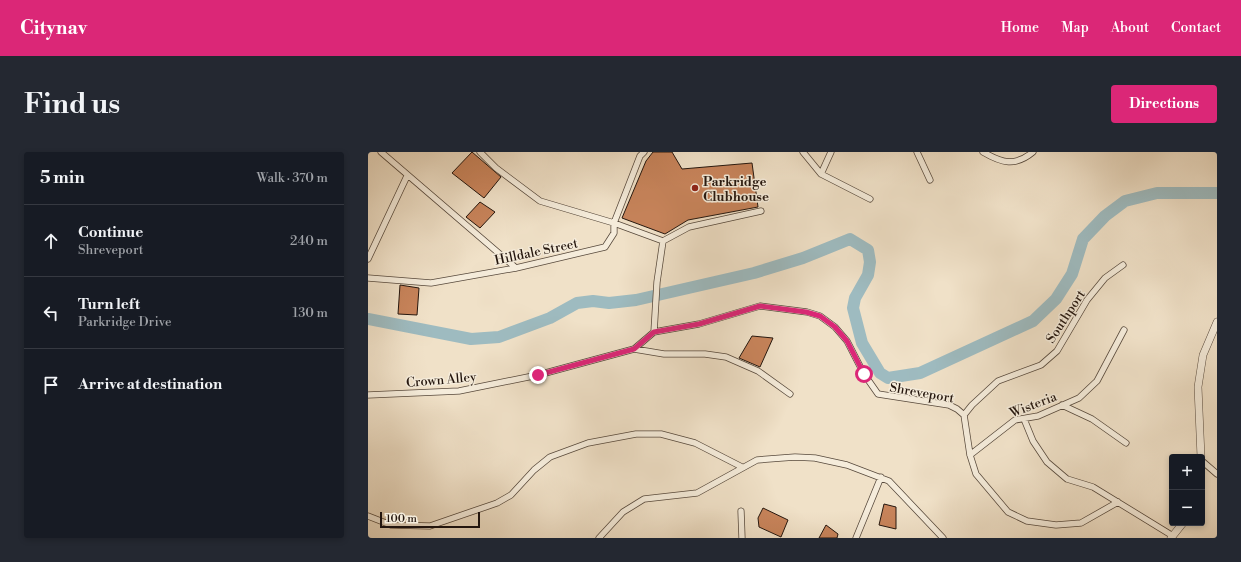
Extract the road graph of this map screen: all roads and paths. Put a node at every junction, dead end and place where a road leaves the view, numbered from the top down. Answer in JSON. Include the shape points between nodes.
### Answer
{"nodes":[{"id":1,"x":382,"y":152,"type":"edge"},
{"id":2,"x":480,"y":152,"type":"edge"},
{"id":3,"x":644,"y":152,"type":"edge"},
{"id":4,"x":803,"y":152,"type":"edge"},
{"id":5,"x":831,"y":152,"type":"edge"},
{"id":6,"x":917,"y":152,"type":"edge"},
{"id":7,"x":983,"y":152,"type":"edge"},
{"id":8,"x":1033,"y":152,"type":"edge"},
{"id":9,"x":821,"y":174,"type":"junction"},
{"id":10,"x":407,"y":176,"type":"junction"},
{"id":11,"x":930,"y":180,"type":"dead end"},
{"id":12,"x":870,"y":199,"type":"dead end"},
{"id":13,"x":761,"y":211,"type":"dead end"},
{"id":14,"x":614,"y":223,"type":"junction"},
{"id":15,"x":663,"y":241,"type":"junction"},
{"id":16,"x":368,"y":259,"type":"edge"},
{"id":17,"x":1123,"y":265,"type":"dead end"},
{"id":18,"x":516,"y":268,"type":"junction"},
{"id":19,"x":368,"y":278,"type":"edge"},
{"id":20,"x":1217,"y":322,"type":"edge"},
{"id":21,"x":1124,"y":330,"type":"dead end"},
{"id":22,"x":654,"y":332,"type":"junction"},
{"id":23,"x":634,"y":349,"type":"junction"},
{"id":24,"x":790,"y":394,"type":"dead end"},
{"id":25,"x":368,"y":395,"type":"edge"},
{"id":26,"x":1062,"y":405,"type":"junction"},
{"id":27,"x":964,"y":415,"type":"junction"},
{"id":28,"x":1024,"y":419,"type":"junction"},
{"id":29,"x":1126,"y":443,"type":"dead end"},
{"id":30,"x":1201,"y":454,"type":"edge"},
{"id":31,"x":970,"y":455,"type":"junction"},
{"id":32,"x":1205,"y":464,"type":"edge"},
{"id":33,"x":742,"y":467,"type":"junction"},
{"id":34,"x":1217,"y":474,"type":"edge"},
{"id":35,"x":881,"y":477,"type":"junction"},
{"id":36,"x":1118,"y":502,"type":"junction"},
{"id":37,"x":741,"y":511,"type":"dead end"},
{"id":38,"x":368,"y":516,"type":"edge"},
{"id":39,"x":1181,"y":526,"type":"edge"},
{"id":40,"x":1172,"y":537,"type":"edge"},
{"id":41,"x":599,"y":538,"type":"edge"},
{"id":42,"x":742,"y":538,"type":"edge"},
{"id":43,"x":856,"y":538,"type":"edge"},
{"id":44,"x":943,"y":538,"type":"edge"}],
"edges":[{"from":1,"to":10,"type":"street"},
{"from":2,"to":14,"type":"street","via":[[496,168],[540,201]]},
{"from":3,"to":14,"type":"street","name":"Hilldale Street","via":[[640,156]]},
{"from":4,"to":9,"type":"street"},
{"from":5,"to":9,"type":"street"},
{"from":6,"to":11,"type":"street"},
{"from":7,"to":8,"type":"street","via":[[998,161],[1010,163]]},
{"from":9,"to":12,"type":"street"},
{"from":10,"to":16,"type":"street"},
{"from":10,"to":18,"type":"street"},
{"from":13,"to":15,"type":"street","via":[[689,227]]},
{"from":14,"to":15,"type":"street"},
{"from":14,"to":18,"type":"street","name":"Hilldale Street","via":[[614,233],[605,247]]},
{"from":15,"to":22,"type":"street"},
{"from":17,"to":27,"type":"street","name":"Southport","via":[[1105,278],[1087,300],[1057,351],[1041,365],[998,381]]},
{"from":18,"to":19,"type":"street","name":"Hilldale Street","via":[[432,283]]},
{"from":20,"to":30,"type":"street","via":[[1203,355],[1198,387]]},
{"from":21,"to":26,"type":"street","name":"Wisteria","via":[[1097,381],[1079,398]]},
{"from":22,"to":23,"type":"street"},
{"from":22,"to":27,"type":"street","name":"Shreveport","via":[[699,324],[760,306],[806,312],[820,316],[835,327],[847,341],[878,394],[949,405]]},
{"from":23,"to":24,"type":"street","via":[[664,354],[726,357],[758,371]]},
{"from":23,"to":25,"type":"street","name":"Crown Alley","via":[[538,375],[460,391]]},
{"from":26,"to":28,"type":"street","name":"Wisteria","via":[[1038,416]]},
{"from":26,"to":29,"type":"street","via":[[1092,419]]},
{"from":27,"to":31,"type":"street"},
{"from":28,"to":31,"type":"street","name":"Wisteria","via":[[1015,420]]},
{"from":28,"to":36,"type":"street","via":[[1033,441],[1052,466],[1067,479],[1093,488]]},
{"from":31,"to":36,"type":"street","via":[[976,474],[1008,512],[1027,521],[1056,525],[1081,523]]},
{"from":32,"to":34,"type":"street"},
{"from":33,"to":35,"type":"street","via":[[757,460],[815,458],[847,465]]},
{"from":33,"to":38,"type":"street","via":[[695,443],[661,434],[636,434],[588,443],[550,457],[511,495],[497,503],[430,526],[391,525]]},
{"from":33,"to":41,"type":"street","via":[[696,493],[644,499],[623,512]]},
{"from":35,"to":43,"type":"street"},
{"from":35,"to":44,"type":"street","via":[[889,481]]},
{"from":36,"to":40,"type":"street"},
{"from":37,"to":42,"type":"street"},
{"from":39,"to":40,"type":"street"}]}
